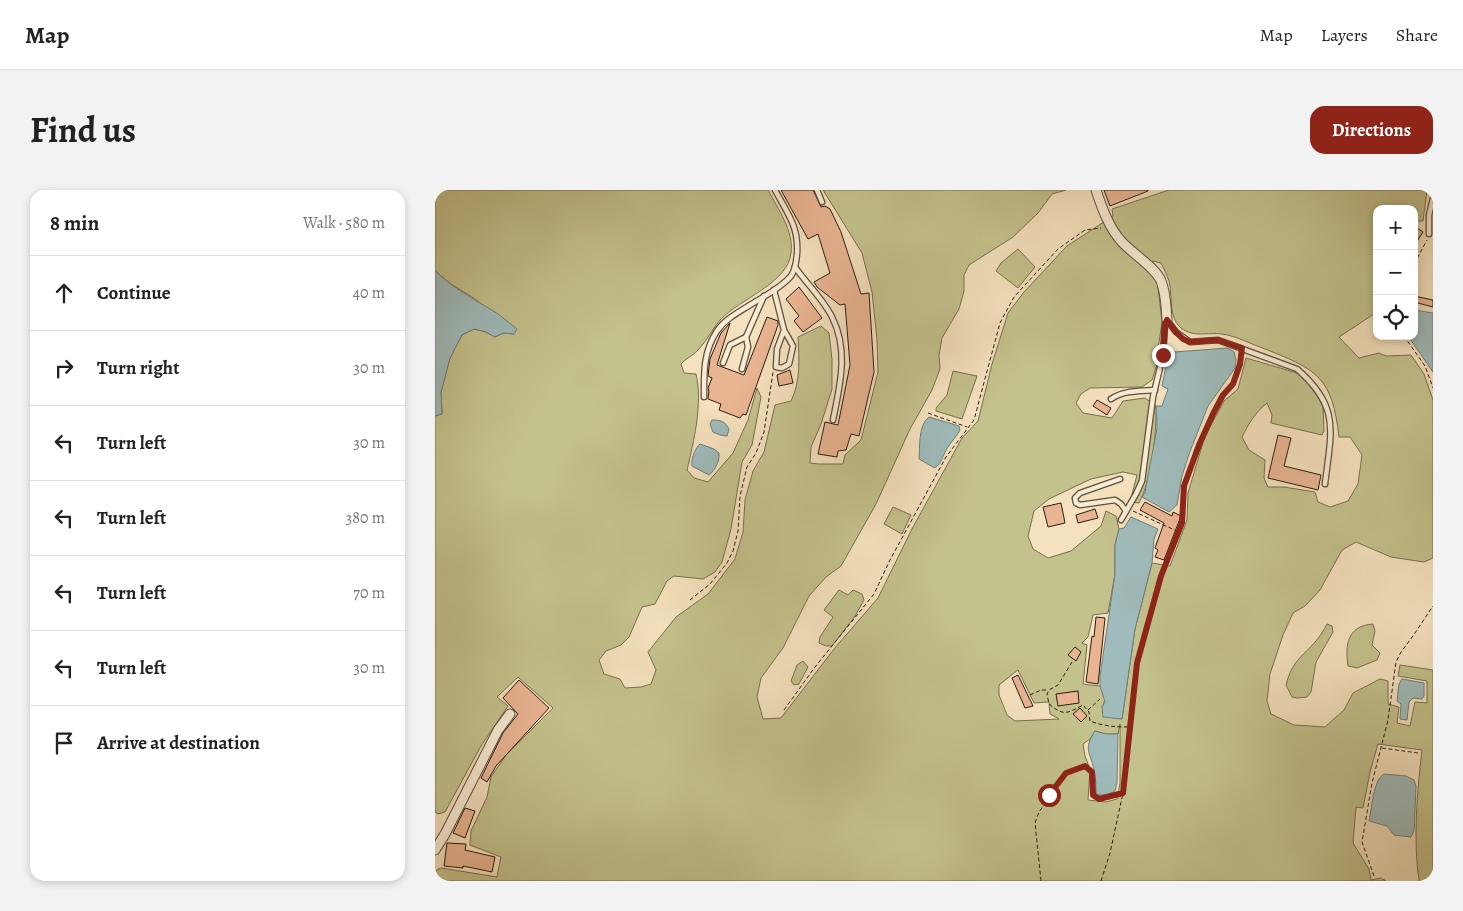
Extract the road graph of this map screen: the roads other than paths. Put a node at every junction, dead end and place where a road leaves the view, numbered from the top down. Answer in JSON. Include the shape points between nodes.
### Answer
{"nodes":[{"id":1,"x":775,"y":190,"type":"edge"},
{"id":2,"x":817,"y":190,"type":"edge"},
{"id":3,"x":1096,"y":190,"type":"edge"},
{"id":4,"x":1433,"y":198,"type":"edge"},
{"id":5,"x":822,"y":202,"type":"dead end"},
{"id":6,"x":1429,"y":234,"type":"road end"},
{"id":7,"x":795,"y":267,"type":"junction"},
{"id":8,"x":773,"y":290,"type":"junction"},
{"id":9,"x":765,"y":296,"type":"junction"},
{"id":10,"x":1167,"y":320,"type":"junction"},
{"id":11,"x":784,"y":330,"type":"junction"},
{"id":12,"x":746,"y":337,"type":"junction"},
{"id":13,"x":723,"y":363,"type":"dead end"},
{"id":14,"x":742,"y":370,"type":"dead end"},
{"id":15,"x":1155,"y":390,"type":"junction"},
{"id":16,"x":704,"y":397,"type":"dead end"},
{"id":17,"x":1111,"y":399,"type":"dead end"},
{"id":18,"x":833,"y":420,"type":"dead end"},
{"id":19,"x":1120,"y":479,"type":"dead end"},
{"id":20,"x":1325,"y":484,"type":"dead end"},
{"id":21,"x":1128,"y":510,"type":"junction"},
{"id":22,"x":1121,"y":520,"type":"dead end"},
{"id":23,"x":510,"y":714,"type":"dead end"},
{"id":24,"x":435,"y":850,"type":"edge"}],
"edges":[{"from":1,"to":7,"type":"lane","via":[[798,239]]},
{"from":2,"to":5,"type":"lane"},
{"from":3,"to":10,"type":"street","via":[[1114,232],[1161,280]]},
{"from":4,"to":6,"type":"lane"},
{"from":7,"to":8,"type":"lane","via":[[791,276]]},
{"from":7,"to":18,"type":"lane","via":[[838,329],[843,372]]},
{"from":8,"to":9,"type":"lane"},
{"from":8,"to":11,"type":"lane"},
{"from":9,"to":12,"type":"lane"},
{"from":9,"to":16,"type":"lane","via":[[728,319],[717,330],[703,366]]},
{"from":10,"to":15,"type":"lane"},
{"from":10,"to":20,"type":"lane","via":[[1183,339],[1190,342],[1218,340],[1297,369],[1308,378],[1328,407],[1331,431]]},
{"from":11,"to":11,"type":"lane","via":[[777,349],[776,367],[781,368],[789,364],[793,346]]},
{"from":12,"to":13,"type":"lane","via":[[730,346]]},
{"from":12,"to":14,"type":"lane","via":[[748,347]]},
{"from":15,"to":17,"type":"lane","via":[[1118,394]]},
{"from":15,"to":21,"type":"lane","via":[[1142,481]]},
{"from":19,"to":21,"type":"lane","via":[[1080,493],[1075,498],[1076,503],[1080,506],[1115,500]]},
{"from":21,"to":22,"type":"lane"},
{"from":23,"to":24,"type":"street","via":[[498,730]]}]}
